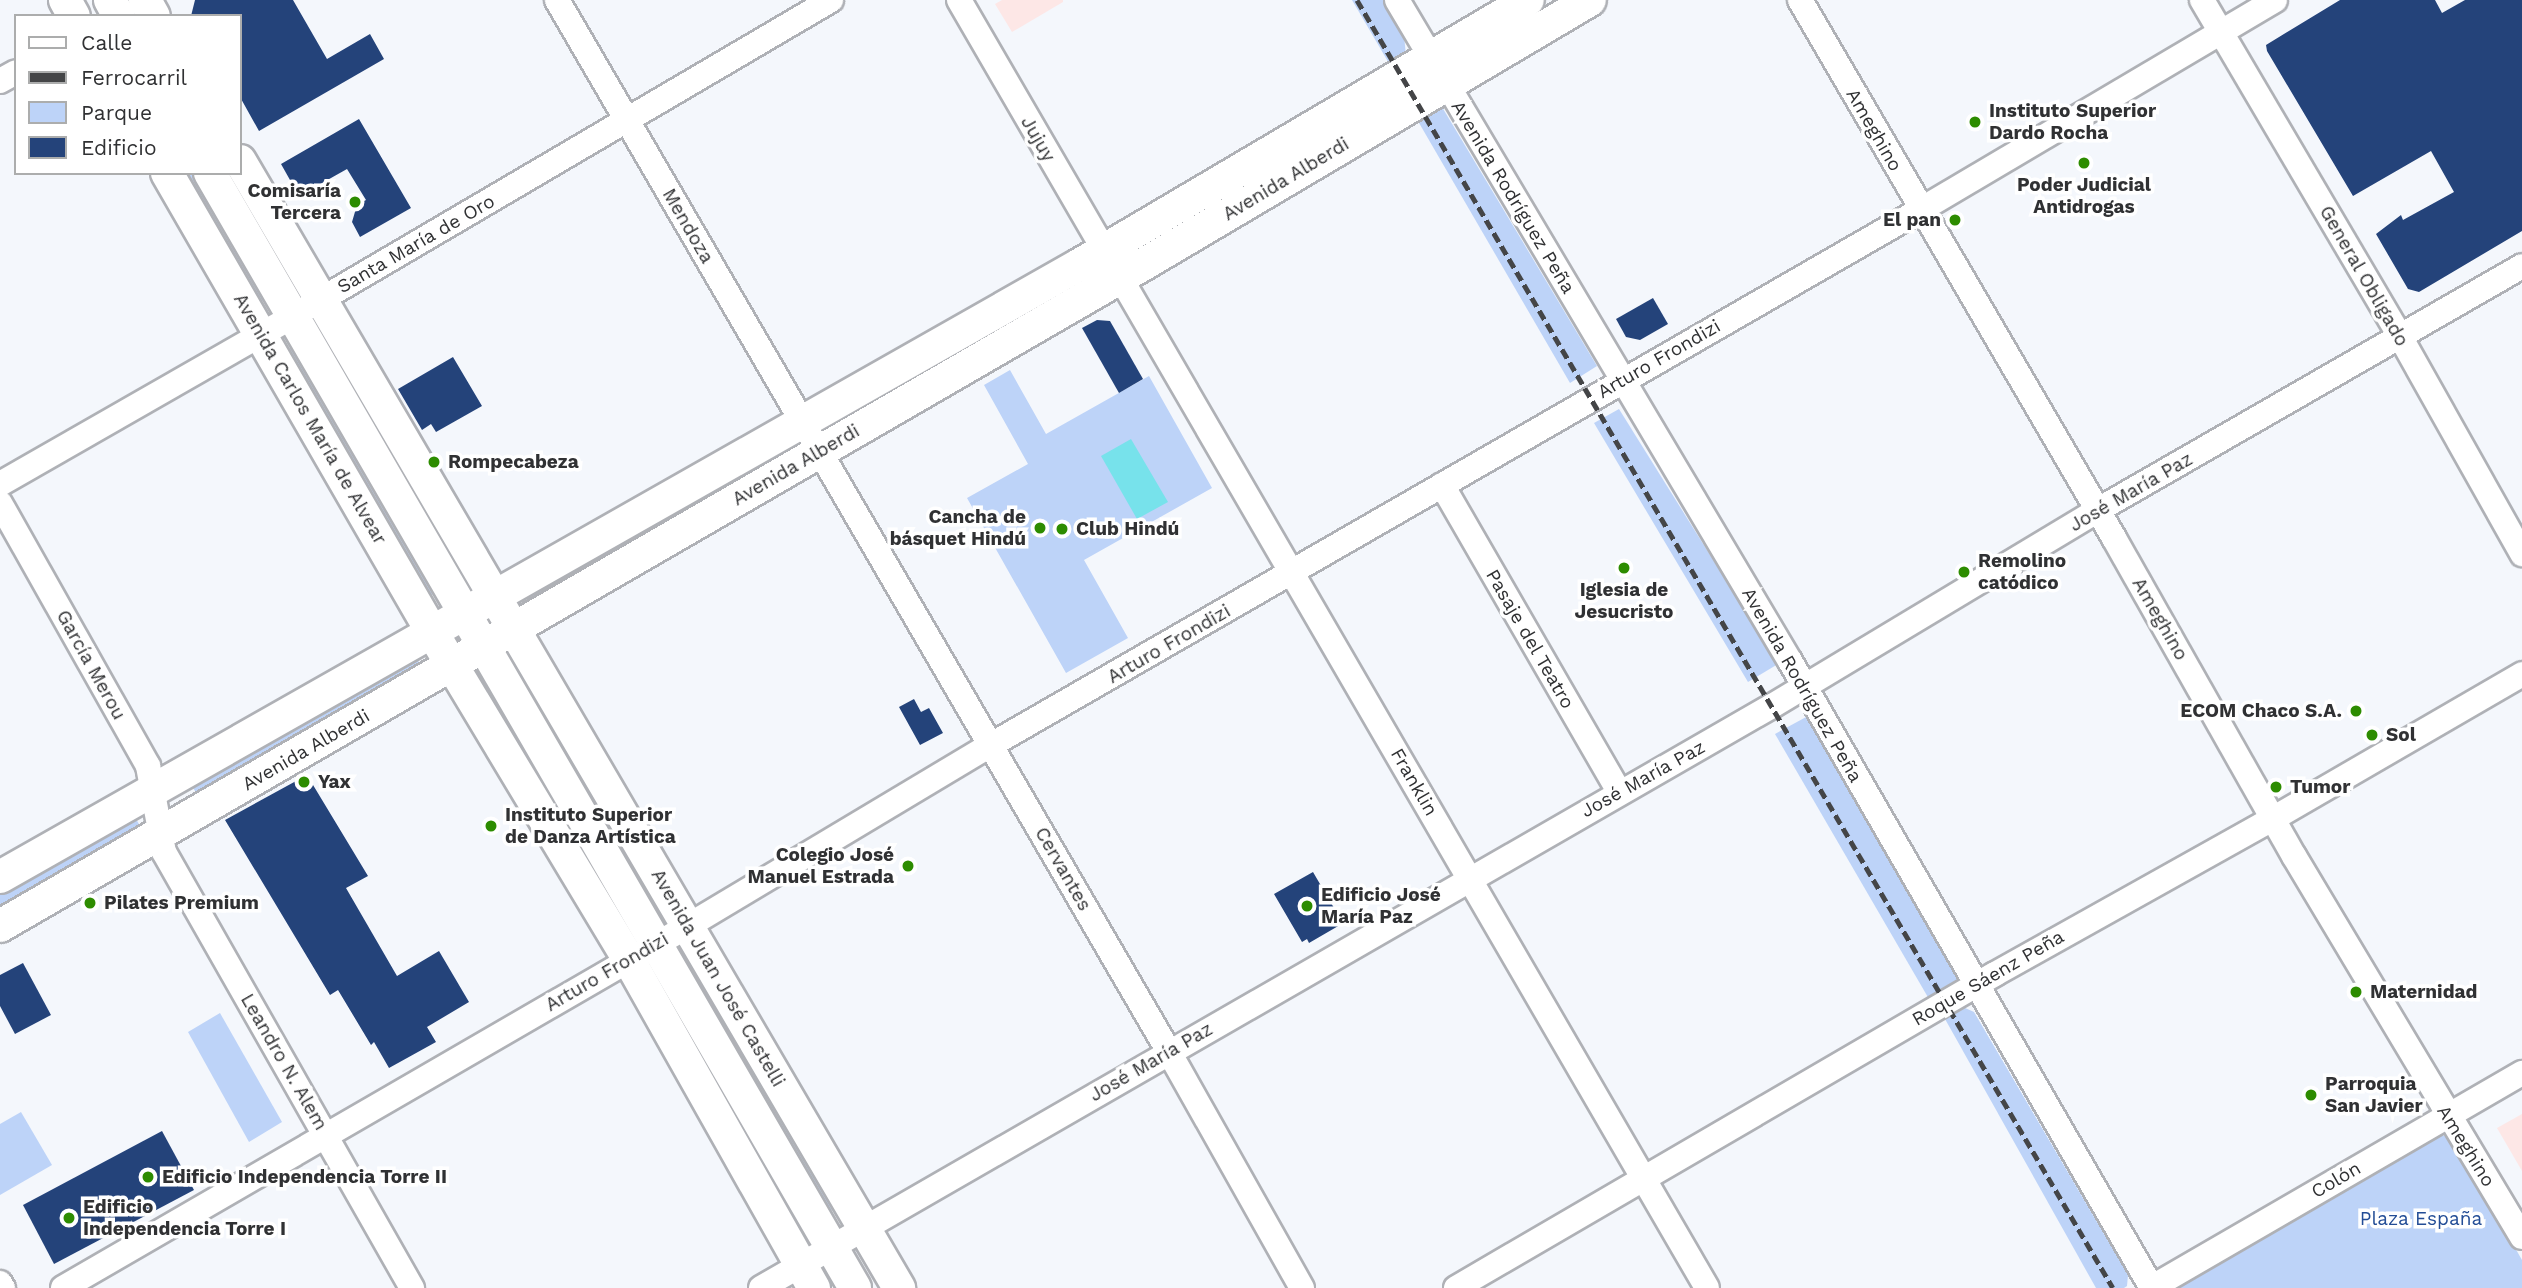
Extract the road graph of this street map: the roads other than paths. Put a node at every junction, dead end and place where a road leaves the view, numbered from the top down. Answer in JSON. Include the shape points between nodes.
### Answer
{"nodes":[{"id":1,"x":557,"y":0,"type":"edge"},
{"id":2,"x":831,"y":0,"type":"edge"},
{"id":3,"x":959,"y":0,"type":"edge"},
{"id":4,"x":1397,"y":0,"type":"edge"},
{"id":5,"x":1528,"y":0,"type":"edge"},
{"id":6,"x":1590,"y":0,"type":"edge"},
{"id":7,"x":1801,"y":0,"type":"edge"},
{"id":8,"x":2202,"y":0,"type":"edge"},
{"id":9,"x":2275,"y":0,"type":"edge"},
{"id":10,"x":124,"y":7,"type":"edge"},
{"id":11,"x":147,"y":14,"type":"edge"},
{"id":12,"x":2221,"y":32,"type":"junction"},
{"id":13,"x":1430,"y":58,"type":"junction"},
{"id":14,"x":1446,"y":85,"type":"junction"},
{"id":15,"x":627,"y":121,"type":"junction"},
{"id":16,"x":242,"y":164,"type":"edge"},
{"id":17,"x":168,"y":175,"type":"edge"},
{"id":18,"x":211,"y":175,"type":"edge"},
{"id":19,"x":1922,"y":209,"type":"junction"},
{"id":20,"x":1103,"y":251,"type":"junction"},
{"id":21,"x":2522,"y":267,"type":"edge"},
{"id":22,"x":1118,"y":278,"type":"junction"},
{"id":23,"x":321,"y":299,"type":"junction"},
{"id":24,"x":293,"y":316,"type":"junction"},
{"id":25,"x":262,"y":334,"type":"junction"},
{"id":26,"x":2401,"y":338,"type":"junction"},
{"id":27,"x":1622,"y":380,"type":"junction"},
{"id":28,"x":800,"y":422,"type":"junction"},
{"id":29,"x":818,"y":452,"type":"junction"},
{"id":30,"x":0,"y":484,"type":"edge"},
{"id":31,"x":1442,"y":485,"type":"junction"},
{"id":32,"x":0,"y":503,"type":"edge"},
{"id":33,"x":2098,"y":510,"type":"junction"},
{"id":34,"x":2522,"y":554,"type":"edge"},
{"id":35,"x":1293,"y":573,"type":"junction"},
{"id":36,"x":493,"y":596,"type":"junction"},
{"id":37,"x":466,"y":612,"type":"junction"},
{"id":38,"x":513,"y":630,"type":"junction"},
{"id":39,"x":432,"y":632,"type":"junction"},
{"id":40,"x":485,"y":646,"type":"junction"},
{"id":41,"x":453,"y":664,"type":"junction"},
{"id":42,"x":2522,"y":674,"type":"edge"},
{"id":43,"x":1804,"y":687,"type":"junction"},
{"id":44,"x":991,"y":745,"type":"junction"},
{"id":45,"x":154,"y":790,"type":"junction"},
{"id":46,"x":1619,"y":792,"type":"junction"},
{"id":47,"x":2274,"y":818,"type":"junction"},
{"id":48,"x":162,"y":834,"type":"junction"},
{"id":49,"x":0,"y":877,"type":"edge"},
{"id":50,"x":1469,"y":878,"type":"junction"},
{"id":51,"x":0,"y":926,"type":"edge"},
{"id":52,"x":688,"y":926,"type":"junction"},
{"id":53,"x":657,"y":943,"type":"junction"},
{"id":54,"x":629,"y":960,"type":"junction"},
{"id":55,"x":1975,"y":986,"type":"junction"},
{"id":56,"x":1169,"y":1052,"type":"junction"},
{"id":57,"x":2522,"y":1073,"type":"edge"},
{"id":58,"x":2447,"y":1116,"type":"junction"},
{"id":59,"x":326,"y":1136,"type":"junction"},
{"id":60,"x":1640,"y":1178,"type":"junction"},
{"id":61,"x":864,"y":1227,"type":"junction"},
{"id":62,"x":2522,"y":1237,"type":"edge"},
{"id":63,"x":831,"y":1247,"type":"junction"},
{"id":64,"x":807,"y":1277,"type":"edge"},
{"id":65,"x":0,"y":1283,"type":"edge"},
{"id":66,"x":3,"y":1288,"type":"edge"},
{"id":67,"x":63,"y":1288,"type":"edge"},
{"id":68,"x":412,"y":1288,"type":"edge"},
{"id":69,"x":761,"y":1288,"type":"edge"},
{"id":70,"x":855,"y":1288,"type":"edge"},
{"id":71,"x":899,"y":1288,"type":"edge"},
{"id":72,"x":1303,"y":1288,"type":"edge"},
{"id":73,"x":1456,"y":1288,"type":"edge"},
{"id":74,"x":1707,"y":1288,"type":"edge"},
{"id":75,"x":2152,"y":1288,"type":"edge"}],
"edges":[{"from":1,"to":15,"type":"street","name":"Mendoza"},
{"from":2,"to":15,"type":"street","name":"Santa María de Oro"},
{"from":3,"to":20,"type":"street","name":"Jujuy"},
{"from":4,"to":13,"type":"street","name":"Avenida Rodríguez Peña"},
{"from":5,"to":13,"type":"main road","name":"Avenida Alberdi"},
{"from":6,"to":14,"type":"main road","name":"Avenida Alberdi"},
{"from":7,"to":19,"type":"street","name":"Ameghino"},
{"from":8,"to":12,"type":"street","name":"General Obligado"},
{"from":9,"to":12,"type":"street","name":"Arturo Frondizi"},
{"from":10,"to":11,"type":"main road"},
{"from":12,"to":19,"type":"street","name":"Arturo Frondizi"},
{"from":12,"to":26,"type":"street","name":"General Obligado"},
{"from":13,"to":14,"type":"street","name":"Avenida Rodríguez Peña"},
{"from":13,"to":20,"type":"main road","name":"Avenida Alberdi"},
{"from":14,"to":22,"type":"main road","name":"Avenida Alberdi"},
{"from":14,"to":27,"type":"street","name":"Avenida Rodríguez Peña"},
{"from":15,"to":23,"type":"street","name":"Santa María de Oro"},
{"from":15,"to":28,"type":"street","name":"Mendoza"},
{"from":16,"to":23,"type":"main road"},
{"from":17,"to":25,"type":"main road","name":"Avenida Carlos María de Alvear"},
{"from":18,"to":24,"type":"main road","name":"Avenida Carlos María de Alvear"},
{"from":19,"to":27,"type":"street","name":"Arturo Frondizi"},
{"from":19,"to":33,"type":"street","name":"Ameghino"},
{"from":20,"to":22,"type":"street","name":"Jujuy"},
{"from":20,"to":28,"type":"main road","name":"Avenida Alberdi"},
{"from":21,"to":26,"type":"street","name":"José María Paz"},
{"from":22,"to":29,"type":"main road","name":"Avenida Alberdi"},
{"from":22,"to":35,"type":"street","name":"Franklin"},
{"from":23,"to":24,"type":"street","name":"Santa María de Oro"},
{"from":23,"to":36,"type":"main road"},
{"from":24,"to":25,"type":"street","name":"Santa María de Oro"},
{"from":24,"to":37,"type":"main road","name":"Avenida Carlos María de Alvear"},
{"from":25,"to":30,"type":"street","name":"Santa María de Oro"},
{"from":25,"to":39,"type":"main road","name":"Avenida Carlos María de Alvear"},
{"from":26,"to":33,"type":"street","name":"José María Paz"},
{"from":26,"to":34,"type":"street","name":"General Obligado"},
{"from":27,"to":31,"type":"street","name":"Arturo Frondizi"},
{"from":27,"to":43,"type":"street","name":"Avenida Rodríguez Peña"},
{"from":28,"to":29,"type":"street","name":"Mendoza"},
{"from":28,"to":36,"type":"main road","name":"Avenida Alberdi"},
{"from":29,"to":38,"type":"main road","name":"Avenida Alberdi"},
{"from":29,"to":44,"type":"street","name":"Cervantes"},
{"from":31,"to":35,"type":"street","name":"Arturo Frondizi"},
{"from":31,"to":46,"type":"street","name":"Pasaje del Teatro"},
{"from":32,"to":45,"type":"street","name":"García Merou","via":[[148,766]]},
{"from":33,"to":43,"type":"street","name":"José María Paz"},
{"from":33,"to":47,"type":"street","name":"Ameghino"},
{"from":35,"to":44,"type":"street","name":"Arturo Frondizi"},
{"from":35,"to":50,"type":"street","name":"Franklin"},
{"from":36,"to":37,"type":"main road","name":"Avenida Alberdi"},
{"from":36,"to":38,"type":"main road","name":"Avenida Juan José Castelli"},
{"from":37,"to":39,"type":"main road","name":"Avenida Alberdi"},
{"from":37,"to":40,"type":"main road","name":"Avenida Carlos María de Alvear"},
{"from":38,"to":40,"type":"main road","name":"Avenida Alberdi"},
{"from":38,"to":52,"type":"main road","name":"Avenida Juan José Castelli"},
{"from":39,"to":41,"type":"main road","name":"Avenida Carlos María de Alvear"},
{"from":39,"to":45,"type":"main road","name":"Avenida Alberdi"},
{"from":40,"to":41,"type":"main road","name":"Avenida Alberdi"},
{"from":40,"to":53,"type":"main road","name":"Avenida Juan José Castelli"},
{"from":41,"to":48,"type":"main road","name":"Avenida Alberdi"},
{"from":41,"to":54,"type":"main road"},
{"from":42,"to":47,"type":"street","name":"Roque Sáenz Peña"},
{"from":43,"to":46,"type":"street","name":"José María Paz"},
{"from":43,"to":55,"type":"street","name":"Avenida Rodríguez Peña"},
{"from":44,"to":52,"type":"street","name":"Arturo Frondizi"},
{"from":44,"to":56,"type":"street","name":"Cervantes"},
{"from":45,"to":48,"type":"street","name":"García Merou"},
{"from":45,"to":49,"type":"main road","name":"Avenida Alberdi"},
{"from":46,"to":50,"type":"street","name":"José María Paz"},
{"from":47,"to":55,"type":"street","name":"Roque Sáenz Peña"},
{"from":47,"to":58,"type":"street","name":"Ameghino"},
{"from":48,"to":51,"type":"main road","name":"Avenida Alberdi"},
{"from":48,"to":59,"type":"street","name":"Leandro N. Alem","via":[[164,852]]},
{"from":50,"to":56,"type":"street","name":"José María Paz"},
{"from":50,"to":60,"type":"street","name":"Franklin"},
{"from":52,"to":53,"type":"street","name":"Arturo Frondizi"},
{"from":52,"to":61,"type":"main road","name":"Avenida Juan José Castelli"},
{"from":53,"to":54,"type":"street","name":"Arturo Frondizi"},
{"from":53,"to":63,"type":"main road","name":"Avenida Juan José Castelli"},
{"from":54,"to":59,"type":"street","name":"Arturo Frondizi"},
{"from":54,"to":64,"type":"main road"},
{"from":55,"to":60,"type":"street","name":"Roque Sáenz Peña"},
{"from":55,"to":75,"type":"street","name":"Avenida Rodríguez Peña"},
{"from":56,"to":61,"type":"street","name":"José María Paz"},
{"from":56,"to":72,"type":"street","name":"Cervantes"},
{"from":57,"to":58,"type":"street","name":"Colón"},
{"from":58,"to":62,"type":"street","name":"Ameghino"},
{"from":58,"to":75,"type":"street","name":"Colón"},
{"from":59,"to":67,"type":"street","name":"Arturo Frondizi"},
{"from":59,"to":68,"type":"street","name":"Leandro N. Alem"},
{"from":60,"to":73,"type":"street","name":"Roque Sáenz Peña"},
{"from":60,"to":74,"type":"street","name":"Franklin"},
{"from":61,"to":63,"type":"street","name":"José María Paz"},
{"from":61,"to":71,"type":"main road","name":"Avenida Juan José Castelli"},
{"from":63,"to":64,"type":"street","name":"José María Paz"},
{"from":63,"to":70,"type":"main road","name":"Avenida Juan José Castelli"},
{"from":64,"to":69,"type":"street","name":"José María Paz"},
{"from":65,"to":66,"type":"street"}]}
